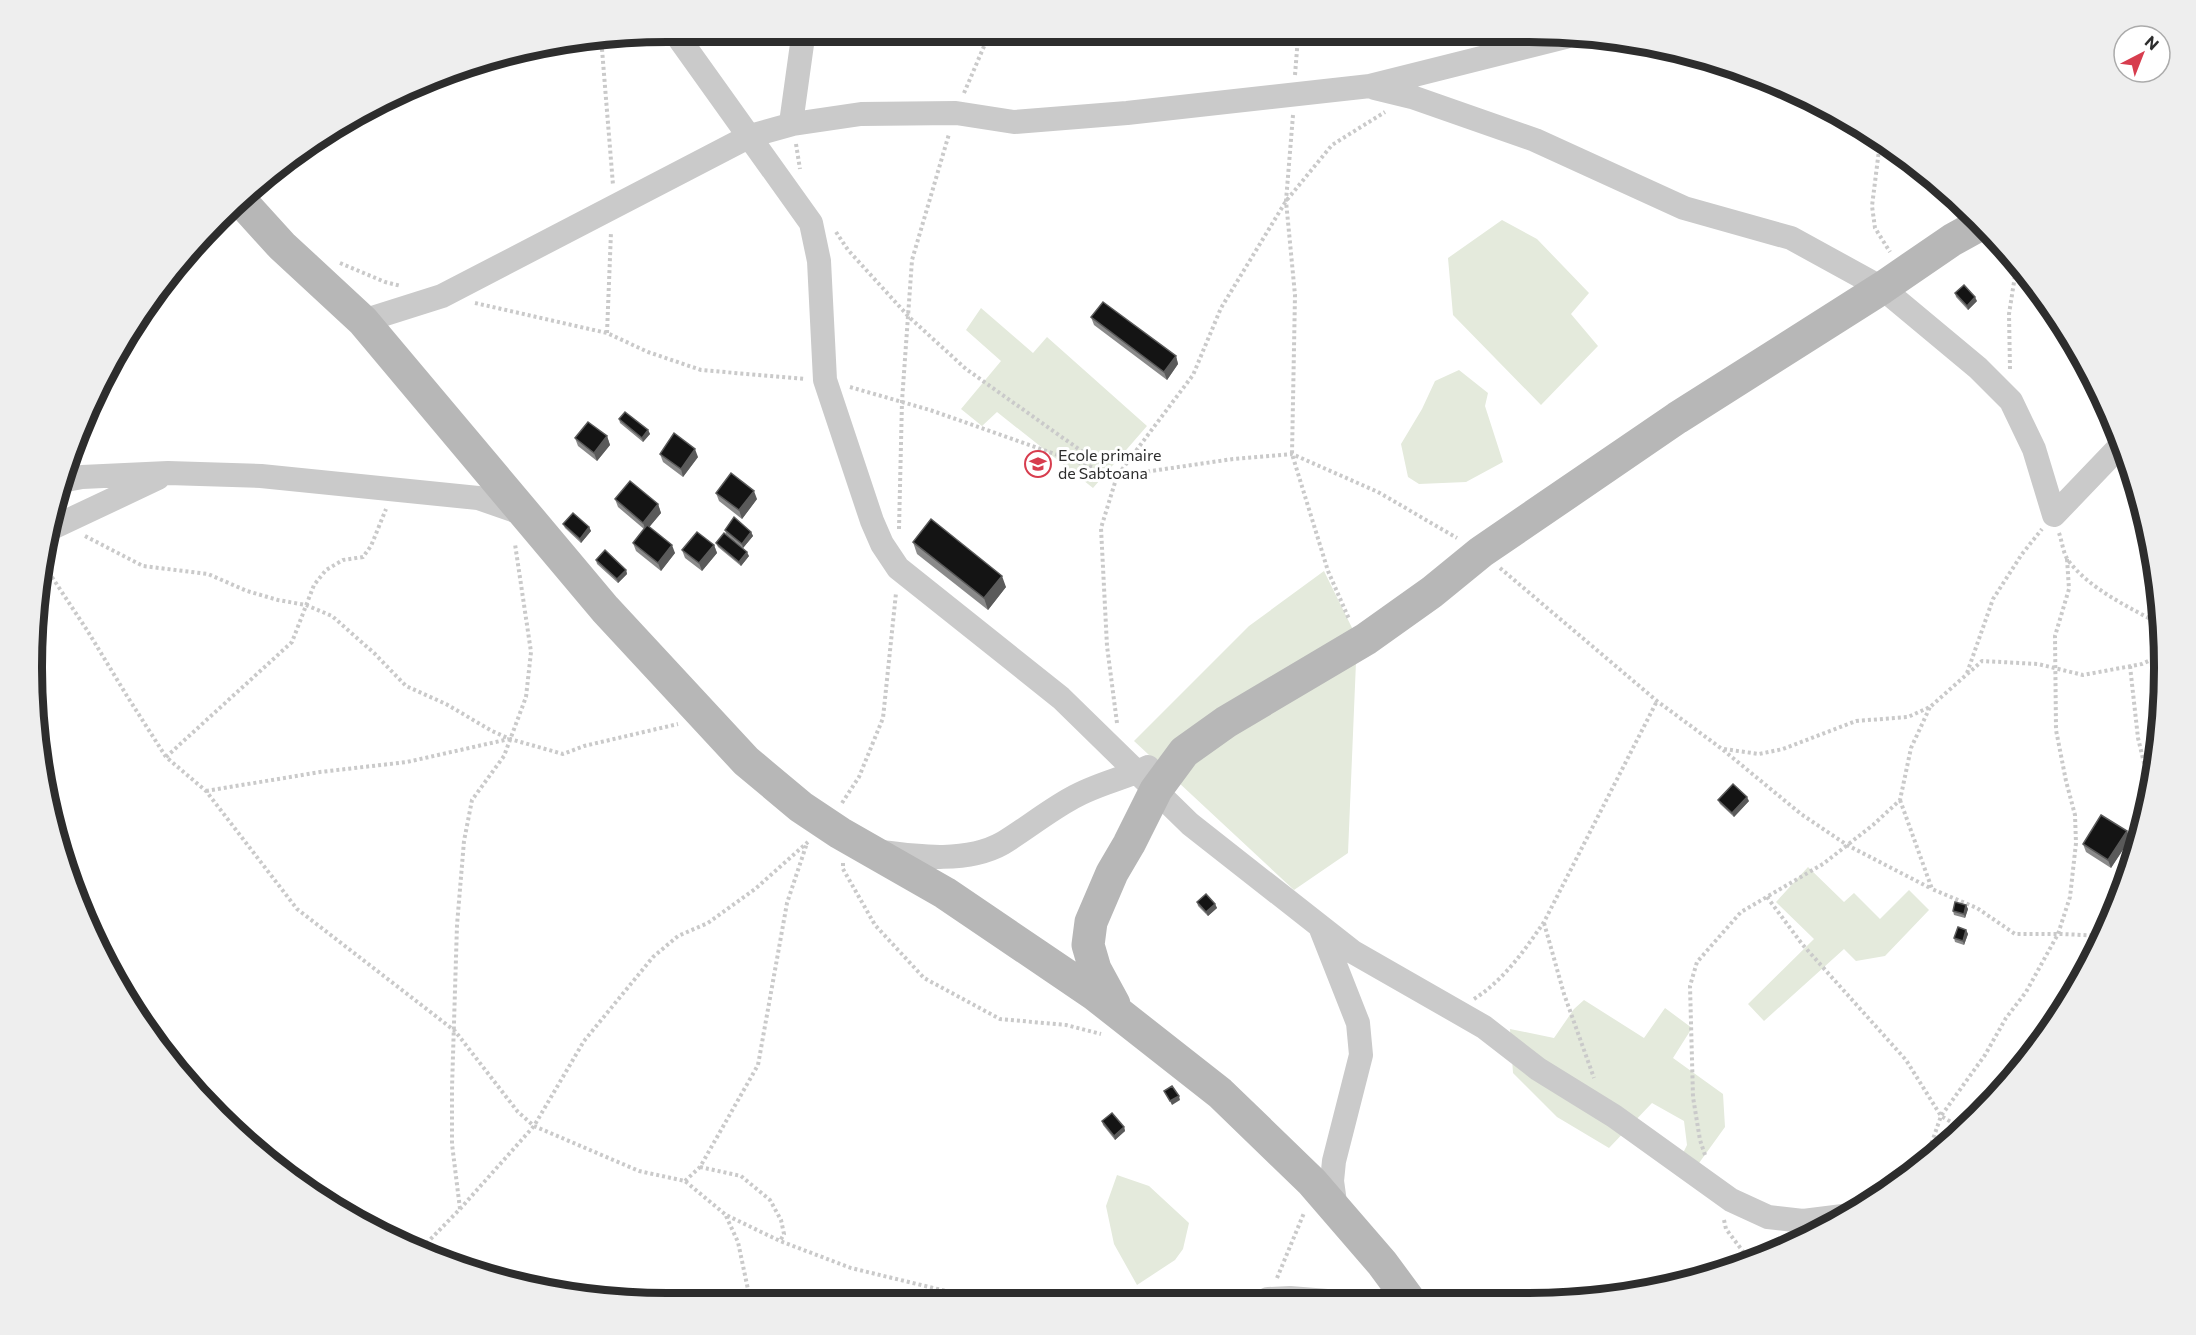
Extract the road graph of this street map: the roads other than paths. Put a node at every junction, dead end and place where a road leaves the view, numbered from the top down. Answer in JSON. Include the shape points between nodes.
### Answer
{"nodes":[{"id":1,"x":682,"y":42,"type":"edge"},
{"id":2,"x":802,"y":42,"type":"edge"},
{"id":3,"x":1543,"y":42,"type":"edge"},
{"id":4,"x":1370,"y":86,"type":"junction"},
{"id":5,"x":793,"y":124,"type":"junction"},
{"id":6,"x":750,"y":136,"type":"junction"},
{"id":7,"x":246,"y":206,"type":"edge"},
{"id":8,"x":1974,"y":228,"type":"edge"},
{"id":9,"x":1893,"y":280,"type":"junction"},
{"id":10,"x":363,"y":321,"type":"junction"},
{"id":11,"x":2115,"y":451,"type":"edge"},
{"id":12,"x":168,"y":473,"type":"junction"},
{"id":13,"x":71,"y":480,"type":"edge"},
{"id":14,"x":517,"y":512,"type":"junction"},
{"id":15,"x":59,"y":525,"type":"edge"},
{"id":16,"x":1139,"y":774,"type":"junction"},
{"id":17,"x":874,"y":851,"type":"junction"},
{"id":18,"x":1322,"y":929,"type":"junction"},
{"id":19,"x":1113,"y":1025,"type":"junction"},
{"id":20,"x":1327,"y":1200,"type":"junction"},
{"id":21,"x":1823,"y":1218,"type":"edge"},
{"id":22,"x":1404,"y":1293,"type":"edge"}],
"edges":[{"from":1,"to":6,"type":"street"},
{"from":2,"to":5,"type":"street"},
{"from":3,"to":4,"type":"street"},
{"from":4,"to":5,"type":"street","via":[[1014,122],[956,113],[861,114]]},
{"from":4,"to":9,"type":"street","via":[[1536,140],[1684,208],[1791,237]]},
{"from":5,"to":6,"type":"street"},
{"from":6,"to":10,"type":"street","via":[[442,296]]},
{"from":6,"to":16,"type":"street","via":[[811,223],[819,261],[825,380],[882,544],[898,568],[1062,698]]},
{"from":7,"to":10,"type":"street","via":[[282,246]]},
{"from":8,"to":9,"type":"street"},
{"from":9,"to":11,"type":"street","via":[[2011,401],[2034,449],[2054,515]]},
{"from":9,"to":16,"type":"street","via":[[1677,418],[1481,552],[1366,639],[1226,722],[1184,752]]},
{"from":10,"to":14,"type":"street"},
{"from":12,"to":13,"type":"street"},
{"from":12,"to":14,"type":"street","via":[[261,476],[394,488],[478,498]]},
{"from":12,"to":15,"type":"street"},
{"from":14,"to":17,"type":"street","via":[[746,761],[819,827]]},
{"from":16,"to":17,"type":"street","via":[[1086,790],[982,852],[937,856]]},
{"from":16,"to":18,"type":"street","via":[[1190,824]]},
{"from":16,"to":19,"type":"street","via":[[1129,844],[1090,922],[1088,945]]},
{"from":17,"to":19,"type":"street","via":[[945,893],[1094,994]]},
{"from":18,"to":20,"type":"street","via":[[1358,1023],[1361,1056]]},
{"from":18,"to":21,"type":"street","via":[[1353,952],[1484,1027],[1538,1069],[1614,1116],[1731,1200],[1768,1216],[1803,1221]]},
{"from":19,"to":20,"type":"street","via":[[1220,1093]]},
{"from":20,"to":22,"type":"street"}]}
